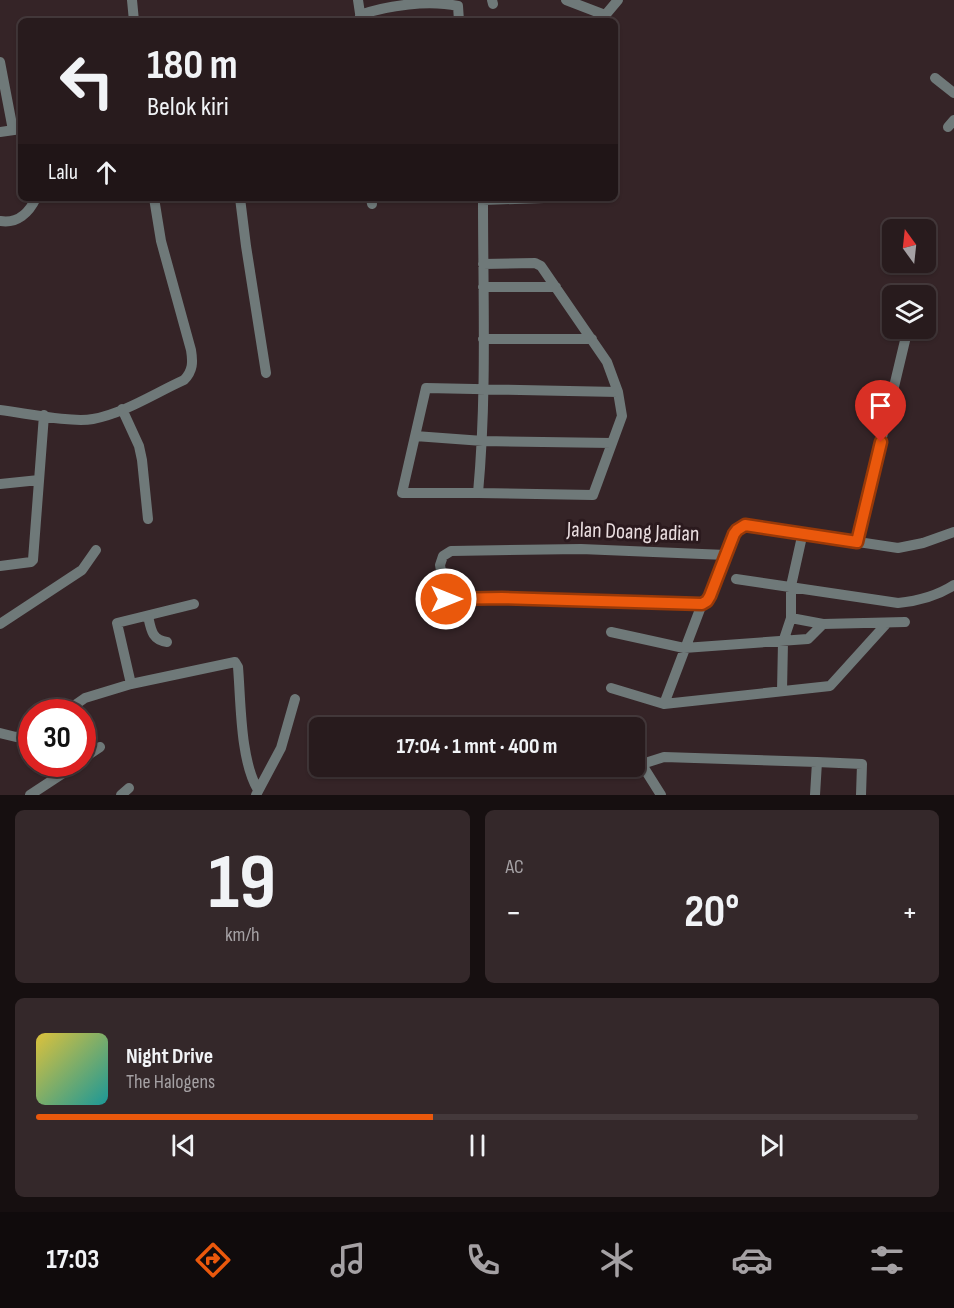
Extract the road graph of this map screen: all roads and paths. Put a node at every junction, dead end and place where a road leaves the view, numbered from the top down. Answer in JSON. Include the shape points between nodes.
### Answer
{"nodes":[{"id":1,"x":132,"y":0,"type":"edge"},
{"id":2,"x":358,"y":0,"type":"edge"},
{"id":3,"x":566,"y":0,"type":"edge"},
{"id":4,"x":618,"y":0,"type":"edge"},
{"id":5,"x":134,"y":18,"type":"edge"},
{"id":6,"x":360,"y":18,"type":"edge"},
{"id":7,"x":459,"y":18,"type":"edge"},
{"id":8,"x":603,"y":18,"type":"edge"},
{"id":9,"x":0,"y":62,"type":"edge"},
{"id":10,"x":935,"y":78,"type":"dead end"},
{"id":11,"x":954,"y":93,"type":"edge"},
{"id":12,"x":18,"y":126,"type":"edge"},
{"id":13,"x":18,"y":130,"type":"edge"},
{"id":14,"x":0,"y":132,"type":"edge"},
{"id":15,"x":35,"y":201,"type":"edge"},
{"id":16,"x":154,"y":201,"type":"edge"},
{"id":17,"x":240,"y":201,"type":"edge"},
{"id":18,"x":483,"y":201,"type":"edge"},
{"id":19,"x":0,"y":221,"type":"edge"},
{"id":20,"x":483,"y":264,"type":"junction"},
{"id":21,"x":556,"y":286,"type":"junction"},
{"id":22,"x":483,"y":287,"type":"junction"},
{"id":23,"x":483,"y":339,"type":"junction"},
{"id":24,"x":592,"y":339,"type":"junction"},
{"id":25,"x":905,"y":339,"type":"edge"},
{"id":26,"x":266,"y":373,"type":"dead end"},
{"id":27,"x":482,"y":389,"type":"junction"},
{"id":28,"x":618,"y":392,"type":"junction"},
{"id":29,"x":123,"y":409,"type":"junction"},
{"id":30,"x":0,"y":410,"type":"edge"},
{"id":31,"x":44,"y":415,"type":"junction"},
{"id":32,"x":415,"y":436,"type":"junction"},
{"id":33,"x":483,"y":441,"type":"junction"},
{"id":34,"x":612,"y":443,"type":"junction"},
{"id":35,"x":39,"y":480,"type":"junction"},
{"id":36,"x":0,"y":483,"type":"edge"},
{"id":37,"x":478,"y":493,"type":"junction"},
{"id":38,"x":148,"y":519,"type":"dead end"},
{"id":39,"x":803,"y":532,"type":"junction"},
{"id":40,"x":954,"y":532,"type":"edge"},
{"id":41,"x":857,"y":542,"type":"junction"},
{"id":42,"x":96,"y":550,"type":"dead end"},
{"id":43,"x":726,"y":555,"type":"junction"},
{"id":44,"x":0,"y":566,"type":"edge"},
{"id":45,"x":736,"y":579,"type":"dead end"},
{"id":46,"x":954,"y":585,"type":"edge"},
{"id":47,"x":791,"y":586,"type":"junction"},
{"id":48,"x":194,"y":604,"type":"dead end"},
{"id":49,"x":702,"y":604,"type":"junction"},
{"id":50,"x":148,"y":616,"type":"junction"},
{"id":51,"x":791,"y":618,"type":"junction"},
{"id":52,"x":905,"y":622,"type":"dead end"},
{"id":53,"x":887,"y":623,"type":"junction"},
{"id":54,"x":0,"y":624,"type":"edge"},
{"id":55,"x":823,"y":624,"type":"junction"},
{"id":56,"x":611,"y":632,"type":"dead end"},
{"id":57,"x":167,"y":642,"type":"dead end"},
{"id":58,"x":783,"y":642,"type":"junction"},
{"id":59,"x":684,"y":648,"type":"junction"},
{"id":60,"x":131,"y":684,"type":"junction"},
{"id":61,"x":611,"y":688,"type":"dead end"},
{"id":62,"x":782,"y":691,"type":"junction"},
{"id":63,"x":84,"y":699,"type":"edge"},
{"id":64,"x":295,"y":699,"type":"dead end"},
{"id":65,"x":664,"y":704,"type":"junction"},
{"id":66,"x":0,"y":733,"type":"edge"},
{"id":67,"x":18,"y":737,"type":"edge"},
{"id":68,"x":100,"y":747,"type":"dead end"},
{"id":69,"x":96,"y":750,"type":"edge"},
{"id":70,"x":817,"y":762,"type":"junction"},
{"id":71,"x":645,"y":763,"type":"edge"},
{"id":72,"x":645,"y":769,"type":"edge"},
{"id":73,"x":57,"y":777,"type":"edge"},
{"id":74,"x":257,"y":793,"type":"edge"},
{"id":75,"x":30,"y":795,"type":"edge"},
{"id":76,"x":661,"y":795,"type":"edge"},
{"id":77,"x":814,"y":795,"type":"edge"},
{"id":78,"x":861,"y":795,"type":"edge"}],
"edges":[{"from":1,"to":5,"type":"street"},
{"from":2,"to":6,"type":"street"},
{"from":3,"to":8,"type":"street"},
{"from":4,"to":8,"type":"street"},
{"from":6,"to":7,"type":"street","via":[[399,5],[448,4],[458,6]]},
{"from":9,"to":12,"type":"street"},
{"from":10,"to":11,"type":"street"},
{"from":13,"to":14,"type":"street"},
{"from":15,"to":19,"type":"street","via":[[24,216],[8,223]]},
{"from":16,"to":29,"type":"street","via":[[160,241],[193,361],[184,380]]},
{"from":17,"to":26,"type":"street"},
{"from":18,"to":20,"type":"street"},
{"from":20,"to":21,"type":"street","via":[[535,263]]},
{"from":20,"to":22,"type":"street"},
{"from":21,"to":22,"type":"street"},
{"from":21,"to":24,"type":"street"},
{"from":22,"to":23,"type":"street"},
{"from":23,"to":24,"type":"street"},
{"from":23,"to":27,"type":"street"},
{"from":24,"to":28,"type":"street","via":[[607,362]]},
{"from":25,"to":41,"type":"street"},
{"from":27,"to":28,"type":"street"},
{"from":27,"to":32,"type":"street","via":[[426,388]]},
{"from":27,"to":33,"type":"street"},
{"from":28,"to":34,"type":"street","via":[[622,416]]},
{"from":29,"to":31,"type":"street","via":[[93,419]]},
{"from":29,"to":38,"type":"street","via":[[140,453]]},
{"from":30,"to":31,"type":"street"},
{"from":31,"to":35,"type":"street"},
{"from":32,"to":33,"type":"street"},
{"from":32,"to":37,"type":"street","via":[[402,493]]},
{"from":33,"to":34,"type":"street"},
{"from":33,"to":37,"type":"street"},
{"from":34,"to":37,"type":"street","via":[[593,495]]},
{"from":35,"to":36,"type":"street"},
{"from":35,"to":44,"type":"street","via":[[33,561]]},
{"from":39,"to":41,"type":"street","name":"Jalan Doang Jadian"},
{"from":39,"to":43,"type":"street","name":"Jalan Doang Jadian","via":[[745,525],[734,534]]},
{"from":39,"to":47,"type":"street"},
{"from":40,"to":41,"type":"street","name":"Jalan Doang Jadian","via":[[898,548]]},
{"from":42,"to":54,"type":"street","via":[[82,570]]},
{"from":43,"to":49,"type":"street","via":[[710,596]]},
{"from":43,"to":49,"type":"street","name":"Jalan Doang Jadian","via":[[581,549],[451,551],[443,556],[440,565],[446,599]]},
{"from":45,"to":47,"type":"street"},
{"from":46,"to":47,"type":"street","via":[[944,592],[898,603]]},
{"from":47,"to":51,"type":"street"},
{"from":48,"to":50,"type":"street"},
{"from":49,"to":59,"type":"street"},
{"from":50,"to":57,"type":"street","via":[[153,635]]},
{"from":50,"to":60,"type":"street","via":[[117,623]]},
{"from":51,"to":55,"type":"street"},
{"from":51,"to":58,"type":"street"},
{"from":52,"to":53,"type":"street"},
{"from":53,"to":55,"type":"street"},
{"from":53,"to":62,"type":"street","via":[[830,686]]},
{"from":55,"to":58,"type":"street","via":[[808,639]]},
{"from":56,"to":59,"type":"street"},
{"from":58,"to":59,"type":"street"},
{"from":58,"to":62,"type":"street"},
{"from":59,"to":65,"type":"street"},
{"from":60,"to":63,"type":"street"},
{"from":60,"to":74,"type":"street","via":[[235,662],[246,754]]},
{"from":61,"to":65,"type":"street"},
{"from":62,"to":65,"type":"street"},
{"from":64,"to":74,"type":"street","via":[[281,748]]},
{"from":66,"to":67,"type":"street"},
{"from":68,"to":69,"type":"street"},
{"from":70,"to":71,"type":"street","via":[[664,757]]},
{"from":70,"to":77,"type":"street"},
{"from":70,"to":78,"type":"street","via":[[862,764]]},
{"from":72,"to":76,"type":"street"},
{"from":73,"to":75,"type":"street"}]}
